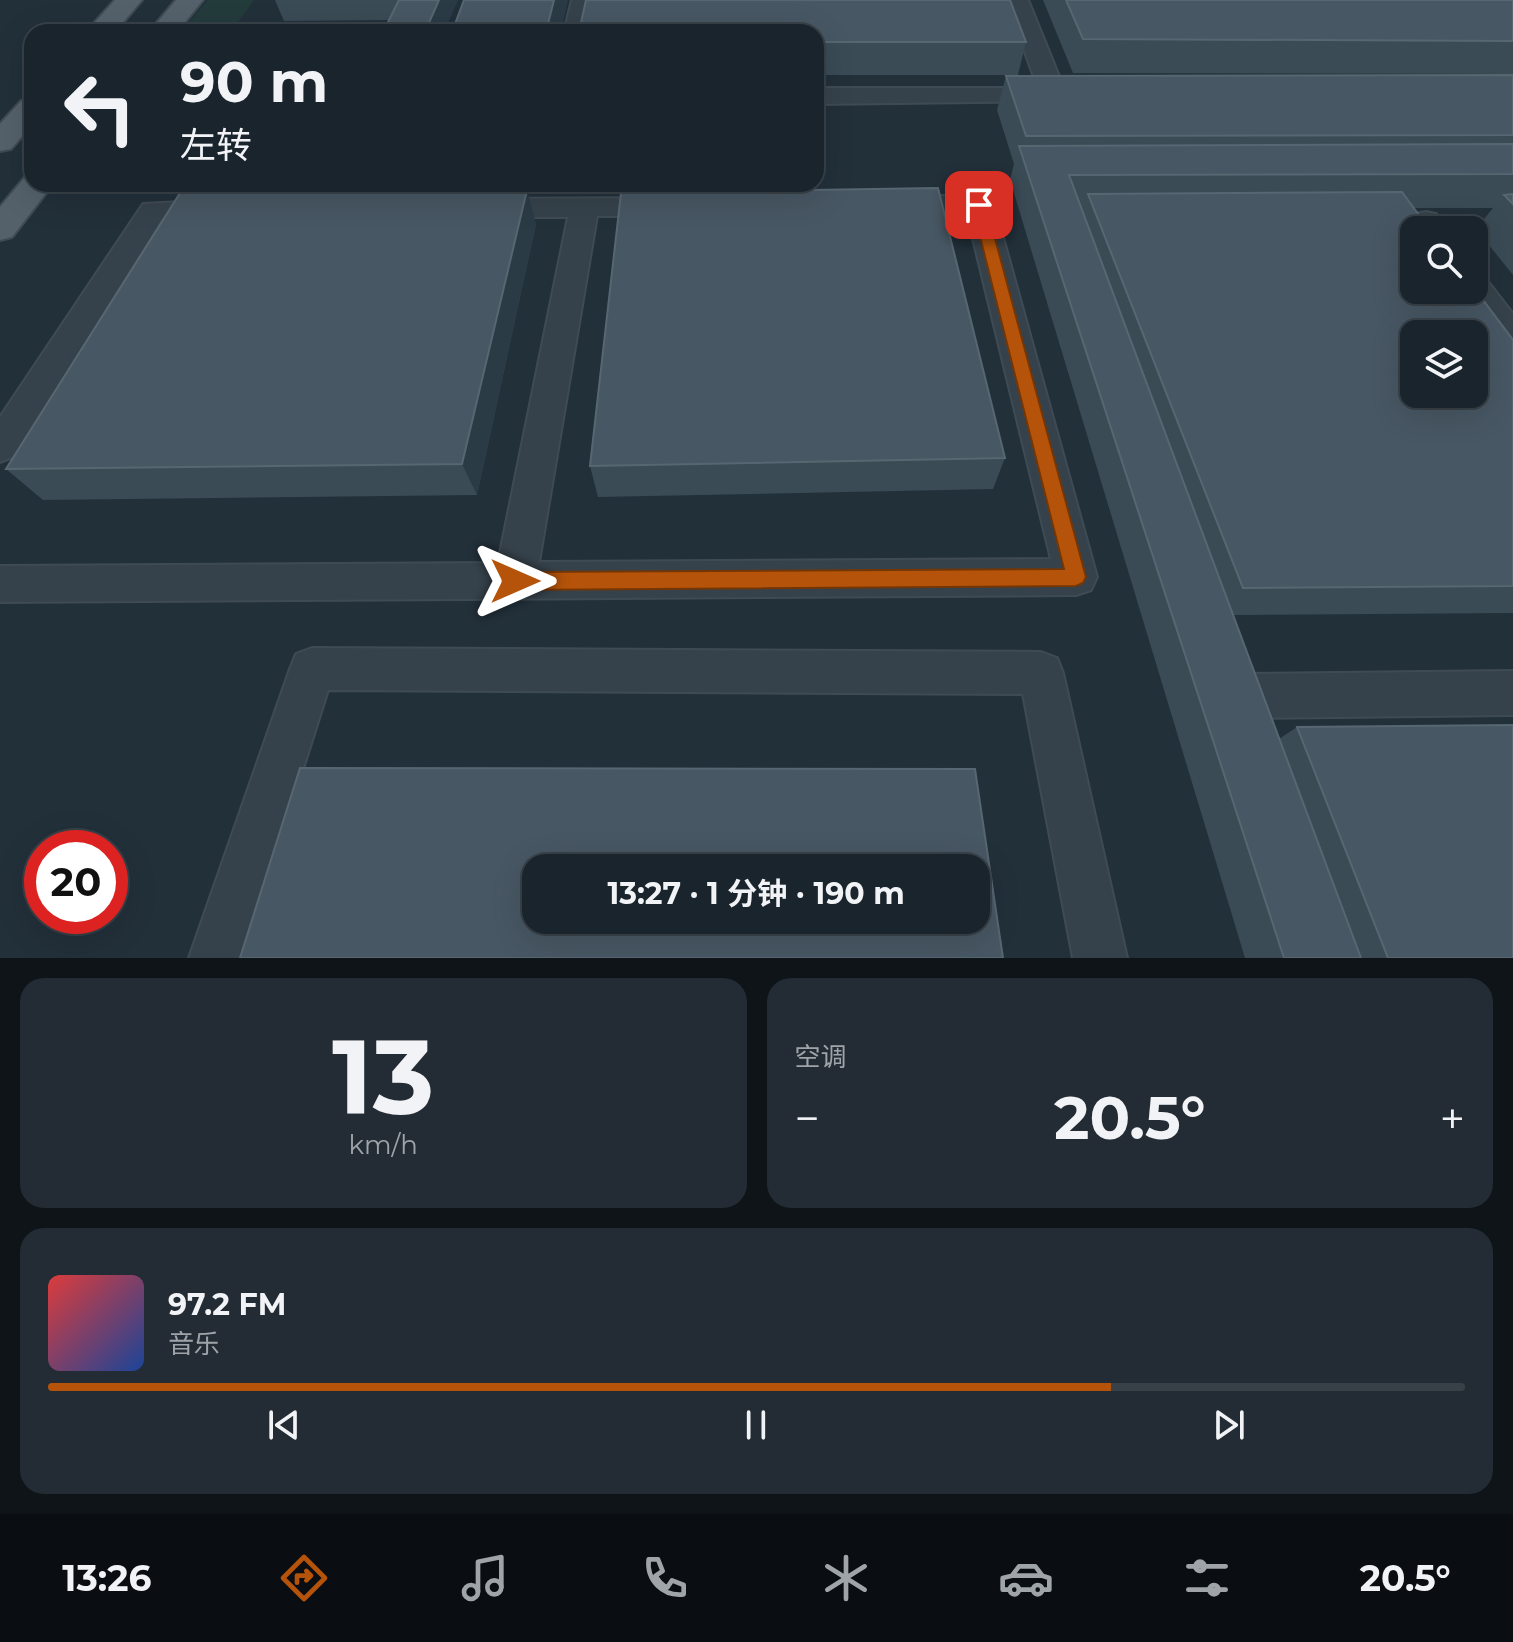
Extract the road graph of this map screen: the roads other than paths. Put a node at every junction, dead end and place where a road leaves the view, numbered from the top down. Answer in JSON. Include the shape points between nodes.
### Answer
{"nodes":[{"id":1,"x":129,"y":0,"type":"edge"},
{"id":2,"x":190,"y":0,"type":"edge"},
{"id":3,"x":583,"y":0,"type":"edge"},
{"id":4,"x":1017,"y":0,"type":"edge"},
{"id":5,"x":107,"y":24,"type":"edge"},
{"id":6,"x":170,"y":24,"type":"edge"},
{"id":7,"x":578,"y":24,"type":"edge"},
{"id":8,"x":1050,"y":84,"type":"junction"},
{"id":9,"x":1082,"y":84,"type":"edge"},
{"id":10,"x":824,"y":96,"type":"edge"},
{"id":11,"x":24,"y":116,"type":"edge"},
{"id":12,"x":0,"y":142,"type":"edge"},
{"id":13,"x":30,"y":192,"type":"edge"},
{"id":14,"x":853,"y":205,"type":"edge"},
{"id":15,"x":695,"y":206,"type":"edge"},
{"id":16,"x":584,"y":207,"type":"junction"},
{"id":17,"x":441,"y":208,"type":"edge"},
{"id":18,"x":249,"y":209,"type":"edge"},
{"id":19,"x":0,"y":229,"type":"edge"},
{"id":20,"x":1488,"y":304,"type":"edge"},
{"id":21,"x":1513,"y":338,"type":"edge"},
{"id":22,"x":0,"y":447,"type":"edge"},
{"id":23,"x":515,"y":581,"type":"junction"},
{"id":24,"x":0,"y":584,"type":"edge"},
{"id":25,"x":1513,"y":693,"type":"edge"},
{"id":26,"x":1244,"y":696,"type":"edge"},
{"id":27,"x":216,"y":958,"type":"edge"},
{"id":28,"x":1100,"y":958,"type":"edge"}],
"edges":[{"from":1,"to":5,"type":"main road"},
{"from":2,"to":6,"type":"main road"},
{"from":3,"to":7,"type":"lane"},
{"from":4,"to":8,"type":"lane"},
{"from":8,"to":9,"type":"lane"},
{"from":8,"to":10,"type":"lane","via":[[1054,96]]},
{"from":11,"to":12,"type":"main road"},
{"from":13,"to":19,"type":"main road"},
{"from":14,"to":23,"type":"lane","via":[[979,205],[1076,577]]},
{"from":15,"to":16,"type":"lane"},
{"from":16,"to":17,"type":"lane"},
{"from":16,"to":23,"type":"lane"},
{"from":18,"to":22,"type":"lane","via":[[153,210]]},
{"from":20,"to":21,"type":"lane"},
{"from":23,"to":24,"type":"lane"},
{"from":25,"to":26,"type":"lane"},
{"from":27,"to":28,"type":"lane","via":[[312,669],[328,669],[1041,673]]}]}
